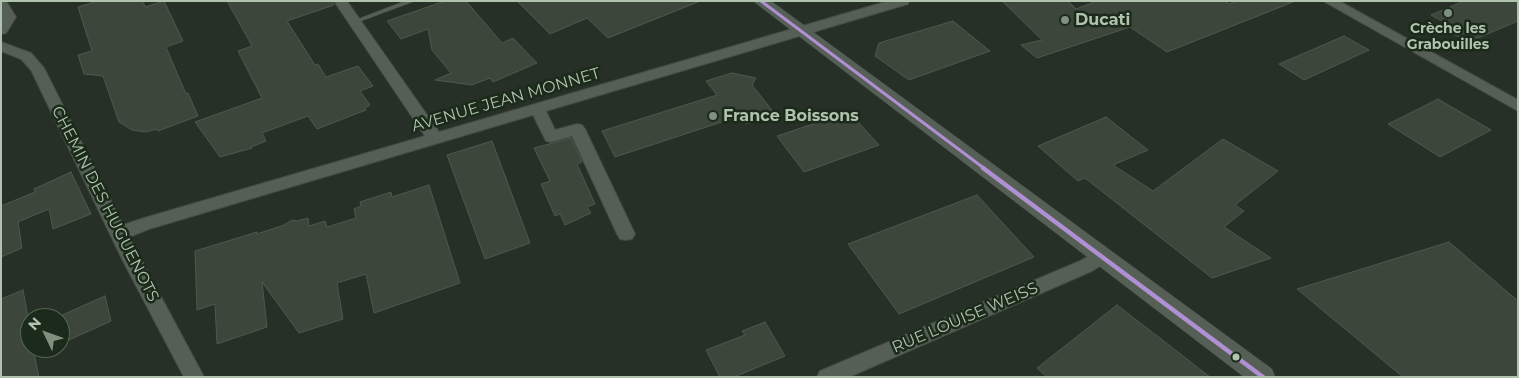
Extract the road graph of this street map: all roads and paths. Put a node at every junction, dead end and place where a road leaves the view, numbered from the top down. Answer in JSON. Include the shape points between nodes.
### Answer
{"nodes":[{"id":1,"x":340,"y":1,"type":"edge"},
{"id":2,"x":412,"y":1,"type":"edge"},
{"id":3,"x":761,"y":1,"type":"edge"},
{"id":4,"x":903,"y":1,"type":"edge"},
{"id":5,"x":1329,"y":1,"type":"edge"},
{"id":6,"x":1,"y":3,"type":"edge"},
{"id":7,"x":354,"y":22,"type":"junction"},
{"id":8,"x":1,"y":30,"type":"edge"},
{"id":9,"x":801,"y":31,"type":"junction"},
{"id":10,"x":1,"y":46,"type":"edge"},
{"id":11,"x":1518,"y":106,"type":"edge"},
{"id":12,"x":538,"y":109,"type":"junction"},
{"id":13,"x":434,"y":139,"type":"junction"},
{"id":14,"x":119,"y":234,"type":"junction"},
{"id":15,"x":626,"y":234,"type":"dead end"},
{"id":16,"x":1102,"y":256,"type":"junction"},
{"id":17,"x":194,"y":377,"type":"edge"},
{"id":18,"x":827,"y":377,"type":"edge"},
{"id":19,"x":1263,"y":377,"type":"edge"}],
"edges":[{"from":1,"to":7,"type":"street"},
{"from":2,"to":7,"type":"lane"},
{"from":3,"to":9,"type":"street"},
{"from":4,"to":9,"type":"street","name":"AVENUE JEAN MONNET"},
{"from":5,"to":11,"type":"street"},
{"from":6,"to":8,"type":"street","via":[[8,16]]},
{"from":7,"to":13,"type":"street"},
{"from":9,"to":12,"type":"street","name":"AVENUE JEAN MONNET"},
{"from":9,"to":16,"type":"street"},
{"from":10,"to":14,"type":"street","name":"CHEMIN DES HUGUENOTS","via":[[26,56],[37,68]]},
{"from":12,"to":13,"type":"street","name":"AVENUE JEAN MONNET"},
{"from":12,"to":15,"type":"street","via":[[551,137],[577,129]]},
{"from":13,"to":14,"type":"street","name":"AVENUE JEAN MONNET"},
{"from":14,"to":17,"type":"street","name":"CHEMIN DES HUGUENOTS"},
{"from":16,"to":18,"type":"street","name":"RUE LOUISE WEISS","via":[[1086,266]]},
{"from":16,"to":19,"type":"street"}]}
